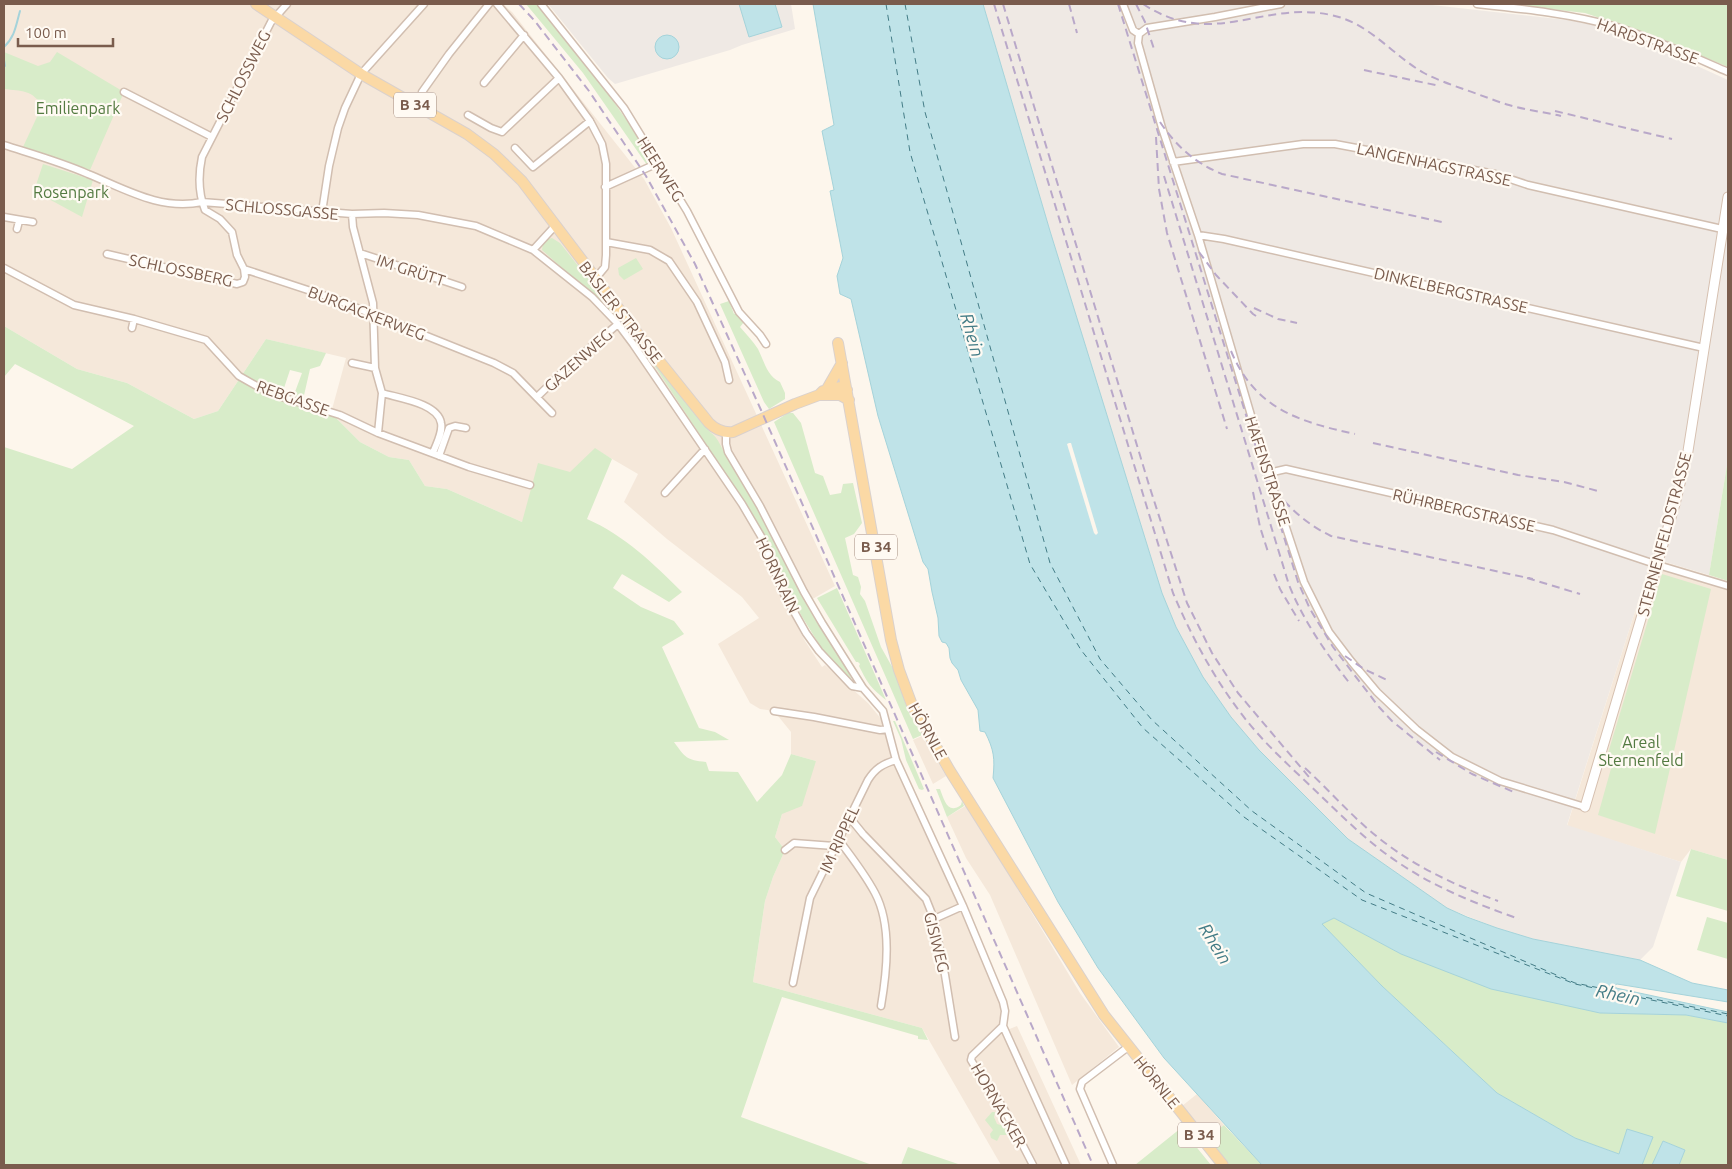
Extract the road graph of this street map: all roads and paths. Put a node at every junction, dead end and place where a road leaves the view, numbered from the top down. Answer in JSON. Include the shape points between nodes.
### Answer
{"nodes":[{"id":1,"x":256,"y":4,"type":"edge"},
{"id":2,"x":287,"y":4,"type":"edge"},
{"id":3,"x":424,"y":4,"type":"edge"},
{"id":4,"x":489,"y":4,"type":"edge"},
{"id":5,"x":497,"y":4,"type":"edge"},
{"id":6,"x":541,"y":4,"type":"edge"},
{"id":7,"x":1123,"y":4,"type":"edge"},
{"id":8,"x":1281,"y":4,"type":"edge"},
{"id":9,"x":1477,"y":4,"type":"edge"},
{"id":10,"x":276,"y":16,"type":"junction"},
{"id":11,"x":1139,"y":34,"type":"junction"},
{"id":12,"x":524,"y":35,"type":"junction"},
{"id":13,"x":1728,"y":72,"type":"edge"},
{"id":14,"x":361,"y":74,"type":"junction"},
{"id":15,"x":559,"y":78,"type":"junction"},
{"id":16,"x":484,"y":83,"type":"dead end"},
{"id":17,"x":124,"y":92,"type":"dead end"},
{"id":18,"x":422,"y":92,"type":"dead end"},
{"id":19,"x":468,"y":115,"type":"dead end"},
{"id":20,"x":590,"y":121,"type":"junction"},
{"id":21,"x":212,"y":137,"type":"junction"},
{"id":22,"x":4,"y":145,"type":"edge"},
{"id":23,"x":515,"y":148,"type":"dead end"},
{"id":24,"x":1173,"y":162,"type":"junction"},
{"id":25,"x":658,"y":163,"type":"junction"},
{"id":26,"x":605,"y":187,"type":"junction"},
{"id":27,"x":1728,"y":197,"type":"edge"},
{"id":28,"x":202,"y":202,"type":"junction"},
{"id":29,"x":322,"y":212,"type":"junction"},
{"id":30,"x":352,"y":214,"type":"junction"},
{"id":31,"x":4,"y":217,"type":"edge"},
{"id":32,"x":19,"y":220,"type":"junction"},
{"id":33,"x":33,"y":222,"type":"dead end"},
{"id":34,"x":555,"y":226,"type":"junction"},
{"id":35,"x":17,"y":229,"type":"dead end"},
{"id":36,"x":1722,"y":229,"type":"junction"},
{"id":37,"x":1198,"y":235,"type":"junction"},
{"id":38,"x":606,"y":242,"type":"junction"},
{"id":39,"x":533,"y":250,"type":"junction"},
{"id":40,"x":360,"y":253,"type":"junction"},
{"id":41,"x":107,"y":254,"type":"dead end"},
{"id":42,"x":4,"y":268,"type":"edge"},
{"id":43,"x":244,"y":269,"type":"junction"},
{"id":44,"x":595,"y":278,"type":"junction"},
{"id":45,"x":462,"y":287,"type":"dead end"},
{"id":46,"x":372,"y":314,"type":"junction"},
{"id":47,"x":134,"y":319,"type":"junction"},
{"id":48,"x":618,"y":324,"type":"junction"},
{"id":49,"x":132,"y":328,"type":"dead end"},
{"id":50,"x":838,"y":343,"type":"dead end"},
{"id":51,"x":766,"y":344,"type":"dead end"},
{"id":52,"x":1704,"y":348,"type":"junction"},
{"id":53,"x":842,"y":363,"type":"junction"},
{"id":54,"x":352,"y":364,"type":"dead end"},
{"id":55,"x":375,"y":368,"type":"junction"},
{"id":56,"x":729,"y":380,"type":"dead end"},
{"id":57,"x":823,"y":392,"type":"junction"},
{"id":58,"x":382,"y":393,"type":"junction"},
{"id":59,"x":848,"y":395,"type":"junction"},
{"id":60,"x":538,"y":396,"type":"junction"},
{"id":61,"x":552,"y":413,"type":"dead end"},
{"id":62,"x":466,"y":428,"type":"dead end"},
{"id":63,"x":726,"y":432,"type":"junction"},
{"id":64,"x":378,"y":433,"type":"junction"},
{"id":65,"x":704,"y":449,"type":"junction"},
{"id":66,"x":436,"y":454,"type":"junction"},
{"id":67,"x":1268,"y":473,"type":"junction"},
{"id":68,"x":530,"y":485,"type":"dead end"},
{"id":69,"x":665,"y":492,"type":"dead end"},
{"id":70,"x":1658,"y":565,"type":"junction"},
{"id":71,"x":1728,"y":586,"type":"edge"},
{"id":72,"x":863,"y":688,"type":"junction"},
{"id":73,"x":774,"y":711,"type":"dead end"},
{"id":74,"x":888,"y":730,"type":"junction"},
{"id":75,"x":896,"y":760,"type":"junction"},
{"id":76,"x":1585,"y":807,"type":"joint"},
{"id":77,"x":850,"y":818,"type":"junction"},
{"id":78,"x":838,"y":839,"type":"junction"},
{"id":79,"x":834,"y":846,"type":"junction"},
{"id":80,"x":785,"y":850,"type":"dead end"},
{"id":81,"x":962,"y":906,"type":"junction"},
{"id":82,"x":934,"y":919,"type":"junction"},
{"id":83,"x":793,"y":983,"type":"dead end"},
{"id":84,"x":881,"y":1006,"type":"dead end"},
{"id":85,"x":1003,"y":1026,"type":"junction"},
{"id":86,"x":955,"y":1037,"type":"dead end"},
{"id":87,"x":1128,"y":1047,"type":"junction"},
{"id":88,"x":1034,"y":1165,"type":"edge"},
{"id":89,"x":1066,"y":1165,"type":"edge"},
{"id":90,"x":1113,"y":1165,"type":"edge"},
{"id":91,"x":1223,"y":1165,"type":"edge"}],
"edges":[{"from":1,"to":10,"type":"main road","name":"BASLER STRASSE","number":"B 34"},
{"from":2,"to":10,"type":"street","name":"SCHLOSSWEG"},
{"from":3,"to":14,"type":"street"},
{"from":4,"to":18,"type":"street"},
{"from":5,"to":12,"type":"street"},
{"from":6,"to":25,"type":"street","name":"HEERWEG","via":[[624,108]]},
{"from":7,"to":11,"type":"street","name":"HAFENSTRASSE","via":[[1133,30]]},
{"from":8,"to":11,"type":"street","via":[[1148,28]]},
{"from":9,"to":13,"type":"street","name":"HARDSTRASSE","via":[[1602,23],[1647,37]]},
{"from":10,"to":14,"type":"main road","name":"BASLER STRASSE","number":"B 34"},
{"from":10,"to":21,"type":"street","name":"SCHLOSSWEG"},
{"from":11,"to":24,"type":"street","name":"HAFENSTRASSE","via":[[1138,42]]},
{"from":12,"to":15,"type":"street"},
{"from":12,"to":16,"type":"street"},
{"from":14,"to":29,"type":"street","via":[[338,128]]},
{"from":14,"to":34,"type":"main road","name":"BASLER STRASSE","number":"B 34","via":[[467,134],[494,154],[522,181]]},
{"from":15,"to":19,"type":"street","via":[[502,132]]},
{"from":15,"to":20,"type":"street"},
{"from":17,"to":21,"type":"street","name":"SCHLOSSWEG"},
{"from":20,"to":23,"type":"street","via":[[533,167]]},
{"from":20,"to":26,"type":"street","via":[[602,144],[606,164]]},
{"from":21,"to":28,"type":"street","name":"SCHLOSSWEG","via":[[199,171]]},
{"from":22,"to":28,"type":"street","name":"SCHLOSSGASSE","via":[[156,201],[189,205]]},
{"from":24,"to":36,"type":"street","name":"LANGENHAGSTRASSE","via":[[1303,144],[1335,144],[1495,174],[1528,185]]},
{"from":24,"to":37,"type":"street","name":"HAFENSTRASSE"},
{"from":25,"to":26,"type":"street"},
{"from":25,"to":51,"type":"street","name":"HEERWEG","via":[[687,211],[739,312]]},
{"from":26,"to":38,"type":"street"},
{"from":27,"to":36,"type":"street","name":"STERNENFELDSTRASSE"},
{"from":28,"to":29,"type":"street","name":"SCHLOSSGASSE"},
{"from":28,"to":43,"type":"street","via":[[205,210],[227,224]]},
{"from":29,"to":30,"type":"street","name":"SCHLOSSGASSE"},
{"from":30,"to":39,"type":"street","name":"SCHLOSSGASSE","via":[[418,215],[459,222],[497,233]]},
{"from":30,"to":40,"type":"street"},
{"from":31,"to":32,"type":"street"},
{"from":32,"to":33,"type":"street"},
{"from":32,"to":35,"type":"street"},
{"from":34,"to":39,"type":"street"},
{"from":34,"to":44,"type":"main road","name":"BASLER STRASSE","number":"B 34"},
{"from":36,"to":52,"type":"street","name":"STERNENFELDSTRASSE"},
{"from":37,"to":52,"type":"street","name":"DINKELBERGSTRASSE"},
{"from":37,"to":67,"type":"street","name":"HAFENSTRASSE"},
{"from":38,"to":44,"type":"street","via":[[605,267]]},
{"from":38,"to":56,"type":"street","via":[[650,250],[669,261],[697,302],[725,362]]},
{"from":39,"to":48,"type":"street","name":"HORNRAIN","via":[[592,297]]},
{"from":40,"to":45,"type":"street","name":"IM GRÜTT"},
{"from":40,"to":46,"type":"street","via":[[373,303]]},
{"from":41,"to":43,"type":"street","name":"SCHLOSSBERG","via":[[237,284],[243,282]]},
{"from":42,"to":47,"type":"street","name":"REBGASSE","via":[[74,305]]},
{"from":43,"to":46,"type":"street","name":"BURGACKERWEG"},
{"from":44,"to":63,"type":"main road","name":"BASLER STRASSE","number":"B 34","via":[[709,423]]},
{"from":46,"to":55,"type":"street"},
{"from":46,"to":60,"type":"street","name":"BURGACKERWEG","via":[[494,363],[513,373]]},
{"from":47,"to":49,"type":"street"},
{"from":47,"to":64,"type":"street","name":"REBGASSE","via":[[206,340],[231,368],[255,386],[340,415]]},
{"from":48,"to":60,"type":"street","name":"GAZENWEG"},
{"from":48,"to":65,"type":"street","name":"HORNRAIN"},
{"from":50,"to":53,"type":"main road","number":"B 34"},
{"from":52,"to":70,"type":"street","name":"STERNENFELDSTRASSE","via":[[1688,451]]},
{"from":53,"to":57,"type":"main road"},
{"from":53,"to":59,"type":"main road","number":"B 34"},
{"from":54,"to":55,"type":"street"},
{"from":55,"to":58,"type":"street"},
{"from":57,"to":59,"type":"main road"},
{"from":57,"to":63,"type":"main road","via":[[735,431]]},
{"from":58,"to":64,"type":"street"},
{"from":58,"to":66,"type":"street","via":[[434,410],[441,423]]},
{"from":59,"to":87,"type":"main road","name":"HÖRNLE","number":"B 34","via":[[891,640],[912,705],[950,771]]},
{"from":60,"to":61,"type":"street","name":"BURGACKERWEG"},
{"from":62,"to":66,"type":"street","via":[[449,428]]},
{"from":63,"to":72,"type":"street","via":[[728,452],[804,592]]},
{"from":64,"to":66,"type":"street","name":"REBGASSE"},
{"from":65,"to":69,"type":"street"},
{"from":65,"to":72,"type":"street","name":"HORNRAIN","via":[[762,538],[784,594],[806,633],[852,686]]},
{"from":66,"to":68,"type":"street","name":"REBGASSE"},
{"from":67,"to":70,"type":"street","name":"RÜHRBERGSTRASSE","via":[[1286,470],[1553,530]]},
{"from":67,"to":76,"type":"street","name":"HAFENSTRASSE","via":[[1311,598],[1337,642],[1377,692],[1436,745],[1471,767],[1500,781]]},
{"from":70,"to":71,"type":"street","name":"RÜHRBERGSTRASSE"},
{"from":70,"to":76,"type":"street","name":"STERNENFELDSTRASSE"},
{"from":72,"to":74,"type":"street","via":[[883,711]]},
{"from":73,"to":74,"type":"street"},
{"from":74,"to":75,"type":"street"},
{"from":75,"to":77,"type":"street","name":"IM RIPPEL","via":[[874,770]]},
{"from":75,"to":81,"type":"street","name":"HORNACKER"},
{"from":77,"to":78,"type":"street","name":"IM RIPPEL"},
{"from":77,"to":82,"type":"street","name":"GISIWEG","via":[[924,896]]},
{"from":78,"to":79,"type":"street","name":"IM RIPPEL"},
{"from":78,"to":84,"type":"street","via":[[876,894],[885,923],[886,976]]},
{"from":79,"to":80,"type":"street","via":[[794,843]]},
{"from":79,"to":83,"type":"street","name":"IM RIPPEL","via":[[810,898]]},
{"from":81,"to":82,"type":"street"},
{"from":81,"to":85,"type":"street","name":"HORNACKER","via":[[1003,1002]]},
{"from":82,"to":86,"type":"street","name":"GISIWEG"},
{"from":85,"to":88,"type":"street","name":"HORNACKER","via":[[971,1060]]},
{"from":85,"to":89,"type":"street","name":"HORNACKER"},
{"from":87,"to":90,"type":"street","name":"HÖRNLE","via":[[1082,1082],[1080,1089]]},
{"from":87,"to":91,"type":"main road","name":"HÖRNLE","number":"B 34"}]}
